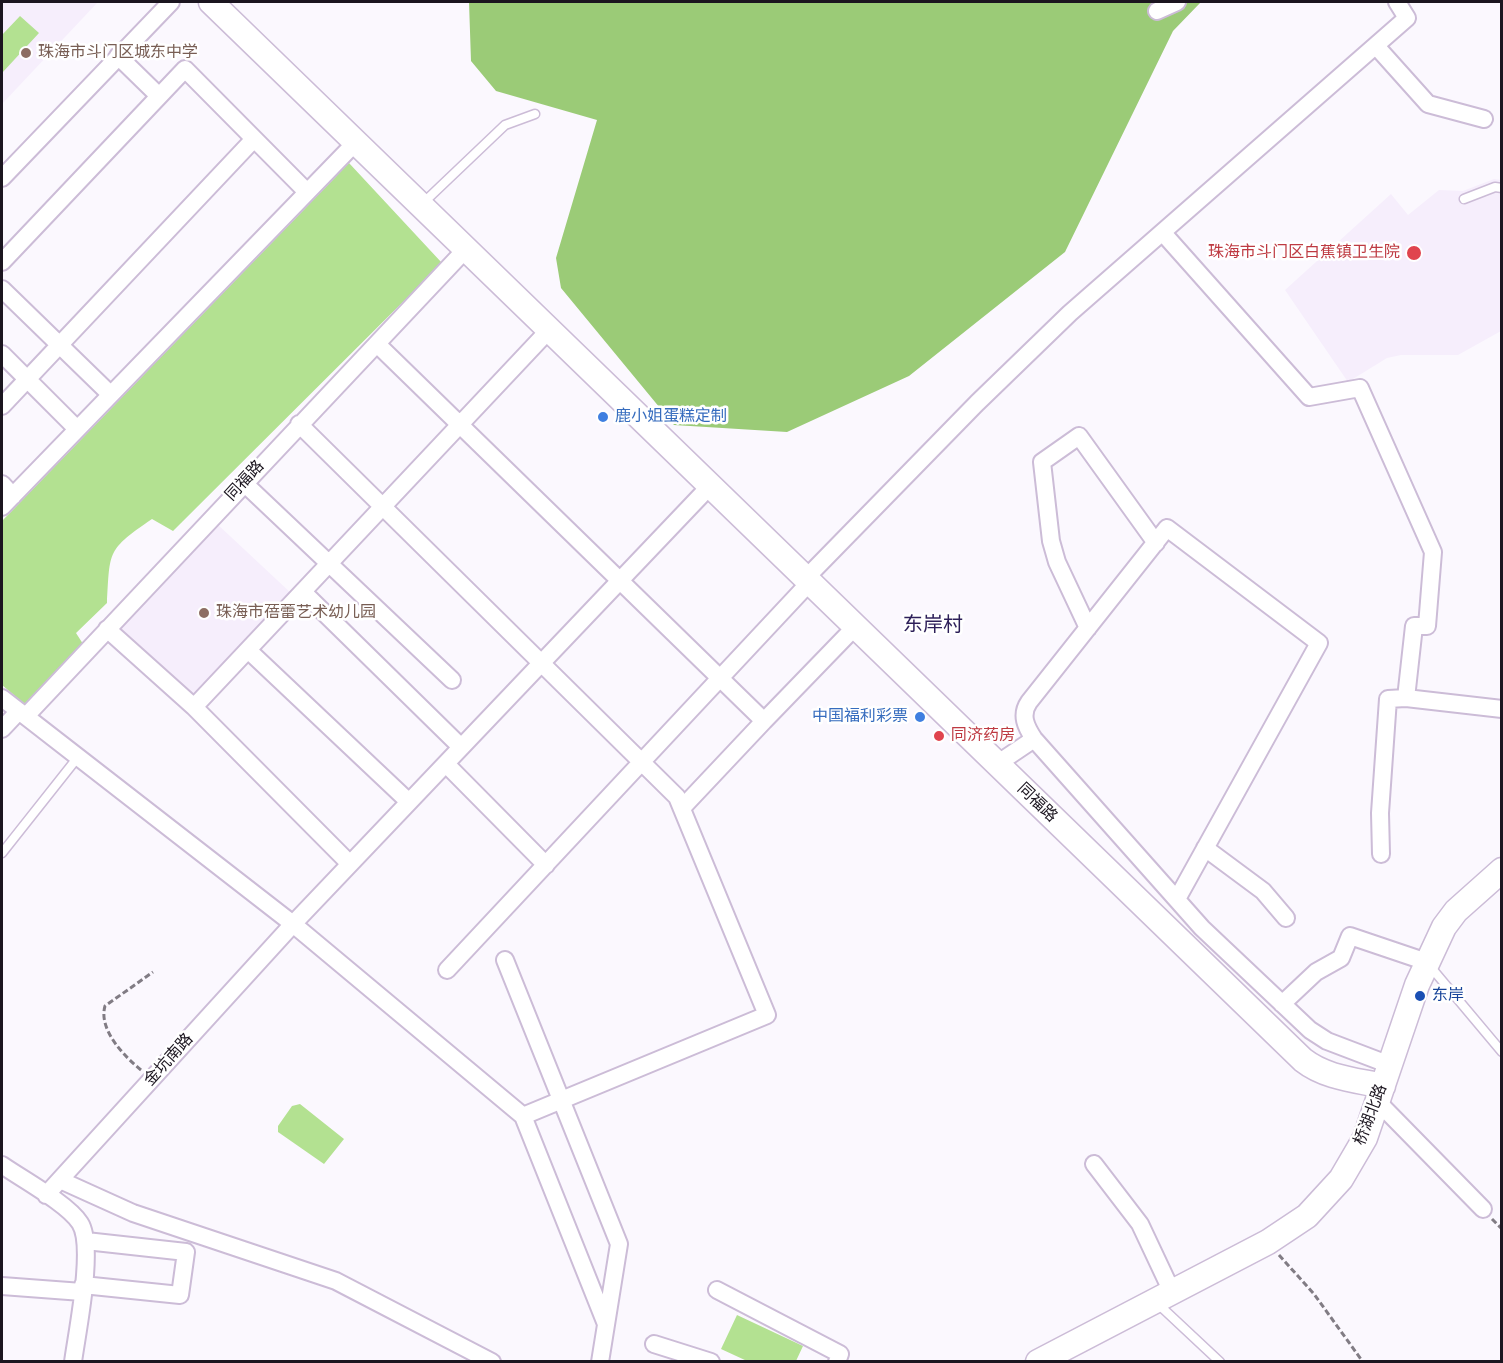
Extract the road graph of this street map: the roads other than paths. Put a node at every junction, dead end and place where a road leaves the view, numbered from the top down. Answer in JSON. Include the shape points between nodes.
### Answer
{"nodes":[{"id":1,"x":171,"y":2,"type":"edge"},
{"id":2,"x":211,"y":2,"type":"edge"},
{"id":3,"x":1177,"y":2,"type":"edge"},
{"id":4,"x":1397,"y":2,"type":"edge"},
{"id":5,"x":1157,"y":11,"type":"dead end"},
{"id":6,"x":1376,"y":46,"type":"junction"},
{"id":7,"x":118,"y":56,"type":"junction"},
{"id":8,"x":159,"y":96,"type":"junction"},
{"id":9,"x":535,"y":114,"type":"dead end"},
{"id":10,"x":1484,"y":119,"type":"dead end"},
{"id":11,"x":254,"y":139,"type":"junction"},
{"id":12,"x":356,"y":142,"type":"junction"},
{"id":13,"x":2,"y":178,"type":"edge"},
{"id":14,"x":1502,"y":188,"type":"edge"},
{"id":15,"x":307,"y":192,"type":"junction"},
{"id":16,"x":1464,"y":199,"type":"dead end"},
{"id":17,"x":421,"y":205,"type":"junction"},
{"id":18,"x":1164,"y":233,"type":"junction"},
{"id":19,"x":466,"y":249,"type":"junction"},
{"id":20,"x":2,"y":262,"type":"edge"},
{"id":21,"x":2,"y":289,"type":"edge"},
{"id":22,"x":549,"y":330,"type":"junction"},
{"id":23,"x":377,"y":344,"type":"junction"},
{"id":24,"x":59,"y":345,"type":"junction"},
{"id":25,"x":2,"y":354,"type":"edge"},
{"id":26,"x":27,"y":379,"type":"junction"},
{"id":27,"x":110,"y":394,"type":"junction"},
{"id":28,"x":2,"y":406,"type":"edge"},
{"id":29,"x":299,"y":424,"type":"junction"},
{"id":30,"x":460,"y":425,"type":"junction"},
{"id":31,"x":76,"y":428,"type":"junction"},
{"id":32,"x":244,"y":483,"type":"junction"},
{"id":33,"x":709,"y":487,"type":"junction"},
{"id":34,"x":5,"y":496,"type":"edge"},
{"id":35,"x":383,"y":507,"type":"junction"},
{"id":36,"x":1156,"y":543,"type":"junction"},
{"id":37,"x":329,"y":564,"type":"junction"},
{"id":38,"x":620,"y":581,"type":"junction"},
{"id":39,"x":807,"y":581,"type":"junction"},
{"id":40,"x":303,"y":592,"type":"junction"},
{"id":41,"x":855,"y":627,"type":"junction"},
{"id":42,"x":1088,"y":628,"type":"junction"},
{"id":43,"x":107,"y":629,"type":"junction"},
{"id":44,"x":248,"y":650,"type":"junction"},
{"id":45,"x":541,"y":663,"type":"junction"},
{"id":46,"x":720,"y":678,"type":"junction"},
{"id":47,"x":452,"y":680,"type":"dead end"},
{"id":48,"x":1406,"y":692,"type":"junction"},
{"id":49,"x":2,"y":698,"type":"edge"},
{"id":50,"x":1502,"y":700,"type":"edge"},
{"id":51,"x":194,"y":707,"type":"junction"},
{"id":52,"x":1502,"y":709,"type":"edge"},
{"id":53,"x":22,"y":713,"type":"junction"},
{"id":54,"x":764,"y":721,"type":"junction"},
{"id":55,"x":2,"y":729,"type":"edge"},
{"id":56,"x":1034,"y":739,"type":"junction"},
{"id":57,"x":461,"y":747,"type":"junction"},
{"id":58,"x":78,"y":757,"type":"junction"},
{"id":59,"x":643,"y":762,"type":"junction"},
{"id":60,"x":446,"y":764,"type":"junction"},
{"id":61,"x":997,"y":764,"type":"junction"},
{"id":62,"x":409,"y":802,"type":"junction"},
{"id":63,"x":682,"y":808,"type":"junction"},
{"id":64,"x":3,"y":848,"type":"edge"},
{"id":65,"x":1205,"y":848,"type":"junction"},
{"id":66,"x":1382,"y":854,"type":"dead end"},
{"id":67,"x":351,"y":864,"type":"junction"},
{"id":68,"x":546,"y":865,"type":"junction"},
{"id":69,"x":1502,"y":870,"type":"edge"},
{"id":70,"x":1177,"y":899,"type":"junction"},
{"id":71,"x":1286,"y":918,"type":"dead end"},
{"id":72,"x":293,"y":924,"type":"junction"},
{"id":73,"x":505,"y":960,"type":"dead end"},
{"id":74,"x":1427,"y":962,"type":"junction"},
{"id":75,"x":447,"y":970,"type":"dead end"},
{"id":76,"x":1282,"y":1004,"type":"junction"},
{"id":77,"x":1502,"y":1052,"type":"edge"},
{"id":78,"x":1384,"y":1084,"type":"junction"},
{"id":79,"x":561,"y":1100,"type":"junction"},
{"id":80,"x":523,"y":1116,"type":"junction"},
{"id":81,"x":1094,"y":1164,"type":"dead end"},
{"id":82,"x":2,"y":1165,"type":"edge"},
{"id":83,"x":60,"y":1180,"type":"junction"},
{"id":84,"x":46,"y":1195,"type":"junction"},
{"id":85,"x":1483,"y":1209,"type":"dead end"},
{"id":86,"x":86,"y":1241,"type":"junction"},
{"id":87,"x":2,"y":1286,"type":"edge"},
{"id":88,"x":83,"y":1289,"type":"junction"},
{"id":89,"x":717,"y":1290,"type":"dead end"},
{"id":90,"x":1164,"y":1296,"type":"junction"},
{"id":91,"x":606,"y":1324,"type":"junction"},
{"id":92,"x":654,"y":1344,"type":"dead end"},
{"id":93,"x":73,"y":1362,"type":"edge"},
{"id":94,"x":492,"y":1362,"type":"edge"},
{"id":95,"x":600,"y":1362,"type":"edge"},
{"id":96,"x":711,"y":1362,"type":"edge"},
{"id":97,"x":837,"y":1362,"type":"edge"},
{"id":98,"x":1038,"y":1362,"type":"edge"},
{"id":99,"x":1220,"y":1362,"type":"edge"}],
"edges":[{"from":1,"to":7,"type":"street"},
{"from":2,"to":12,"type":"street","name":"同福路"},
{"from":3,"to":5,"type":"street"},
{"from":4,"to":6,"type":"street","via":[[1407,18]]},
{"from":6,"to":10,"type":"street","via":[[1428,104]]},
{"from":6,"to":18,"type":"street"},
{"from":7,"to":8,"type":"street"},
{"from":7,"to":13,"type":"street"},
{"from":8,"to":11,"type":"street","via":[[185,69]]},
{"from":8,"to":20,"type":"street"},
{"from":9,"to":17,"type":"lane","via":[[505,125]]},
{"from":11,"to":15,"type":"street"},
{"from":11,"to":24,"type":"street"},
{"from":12,"to":15,"type":"street"},
{"from":12,"to":17,"type":"street","name":"同福路"},
{"from":14,"to":16,"type":"lane"},
{"from":15,"to":27,"type":"street"},
{"from":17,"to":19,"type":"street","name":"同福路"},
{"from":18,"to":39,"type":"street","via":[[1070,313],[977,403]]},
{"from":18,"to":48,"type":"street","via":[[1309,396],[1360,388],[1433,552],[1427,626],[1414,626]]},
{"from":19,"to":22,"type":"street","name":"同福路"},
{"from":19,"to":23,"type":"street","name":"同福路"},
{"from":21,"to":24,"type":"street"},
{"from":22,"to":30,"type":"street"},
{"from":22,"to":33,"type":"street","name":"同福路"},
{"from":23,"to":29,"type":"street","name":"同福路"},
{"from":23,"to":30,"type":"street"},
{"from":24,"to":26,"type":"street"},
{"from":24,"to":27,"type":"street"},
{"from":25,"to":26,"type":"street"},
{"from":26,"to":28,"type":"street"},
{"from":26,"to":31,"type":"street"},
{"from":27,"to":31,"type":"street"},
{"from":29,"to":32,"type":"street","name":"同福路"},
{"from":29,"to":35,"type":"street"},
{"from":30,"to":35,"type":"street"},
{"from":30,"to":38,"type":"street"},
{"from":31,"to":34,"type":"street"},
{"from":32,"to":37,"type":"street"},
{"from":32,"to":43,"type":"street","name":"同福路"},
{"from":33,"to":38,"type":"street"},
{"from":33,"to":39,"type":"street","name":"同福路"},
{"from":35,"to":37,"type":"street"},
{"from":35,"to":45,"type":"street"},
{"from":36,"to":42,"type":"street"},
{"from":36,"to":42,"type":"street","via":[[1079,436],[1042,462],[1051,541]]},
{"from":36,"to":65,"type":"street","via":[[1167,528],[1319,643]]},
{"from":37,"to":40,"type":"street"},
{"from":37,"to":47,"type":"street"},
{"from":38,"to":45,"type":"street"},
{"from":38,"to":46,"type":"street"},
{"from":39,"to":41,"type":"street","name":"同福路"},
{"from":39,"to":46,"type":"street"},
{"from":40,"to":44,"type":"street"},
{"from":40,"to":57,"type":"street"},
{"from":41,"to":54,"type":"street"},
{"from":41,"to":61,"type":"street","name":"同福路"},
{"from":42,"to":56,"type":"street","via":[[1025,708],[1027,728]]},
{"from":43,"to":51,"type":"street"},
{"from":43,"to":53,"type":"street","name":"同福路"},
{"from":44,"to":51,"type":"street"},
{"from":44,"to":62,"type":"street"},
{"from":45,"to":57,"type":"street"},
{"from":45,"to":59,"type":"street"},
{"from":46,"to":54,"type":"street"},
{"from":46,"to":59,"type":"street"},
{"from":48,"to":50,"type":"street"},
{"from":48,"to":52,"type":"street"},
{"from":48,"to":66,"type":"street","via":[[1388,699],[1380,813]]},
{"from":49,"to":53,"type":"street"},
{"from":51,"to":67,"type":"street"},
{"from":53,"to":55,"type":"street","name":"同福路"},
{"from":53,"to":58,"type":"street"},
{"from":54,"to":63,"type":"street"},
{"from":56,"to":61,"type":"street"},
{"from":56,"to":70,"type":"street"},
{"from":57,"to":60,"type":"street"},
{"from":58,"to":64,"type":"lane"},
{"from":58,"to":72,"type":"street"},
{"from":59,"to":63,"type":"street","via":[[677,796]]},
{"from":59,"to":68,"type":"street"},
{"from":60,"to":62,"type":"street"},
{"from":60,"to":68,"type":"street"},
{"from":61,"to":78,"type":"street","name":"同福路","via":[[1303,1060],[1319,1071]]},
{"from":62,"to":67,"type":"street"},
{"from":63,"to":79,"type":"street","via":[[767,1015]]},
{"from":65,"to":70,"type":"street"},
{"from":65,"to":71,"type":"street","via":[[1263,891]]},
{"from":67,"to":72,"type":"street"},
{"from":68,"to":75,"type":"street"},
{"from":69,"to":74,"type":"street","name":"桥湖北路","via":[[1456,910]]},
{"from":70,"to":76,"type":"street"},
{"from":72,"to":80,"type":"street"},
{"from":72,"to":83,"type":"street","name":"金坑南路"},
{"from":73,"to":79,"type":"street"},
{"from":74,"to":76,"type":"street","via":[[1350,936],[1341,957],[1316,972]]},
{"from":74,"to":77,"type":"lane"},
{"from":74,"to":78,"type":"street","name":"桥湖北路"},
{"from":76,"to":78,"type":"street"},
{"from":78,"to":85,"type":"street"},
{"from":78,"to":90,"type":"street","name":"桥湖北路","via":[[1365,1138],[1341,1179],[1273,1249]]},
{"from":79,"to":80,"type":"street"},
{"from":79,"to":91,"type":"street","via":[[619,1244]]},
{"from":80,"to":91,"type":"street"},
{"from":81,"to":90,"type":"street","via":[[1140,1224]]},
{"from":82,"to":84,"type":"street"},
{"from":83,"to":84,"type":"street","name":"金坑南路"},
{"from":83,"to":94,"type":"street","via":[[134,1213],[336,1281]]},
{"from":84,"to":86,"type":"street","via":[[80,1222]]},
{"from":86,"to":88,"type":"street"},
{"from":86,"to":88,"type":"street","via":[[186,1252],[180,1295]]},
{"from":87,"to":88,"type":"street"},
{"from":88,"to":93,"type":"street"},
{"from":89,"to":97,"type":"street","via":[[840,1354]]},
{"from":90,"to":98,"type":"street","name":"桥湖北路"},
{"from":90,"to":99,"type":"lane"},
{"from":91,"to":95,"type":"street"},
{"from":92,"to":96,"type":"street"}]}
